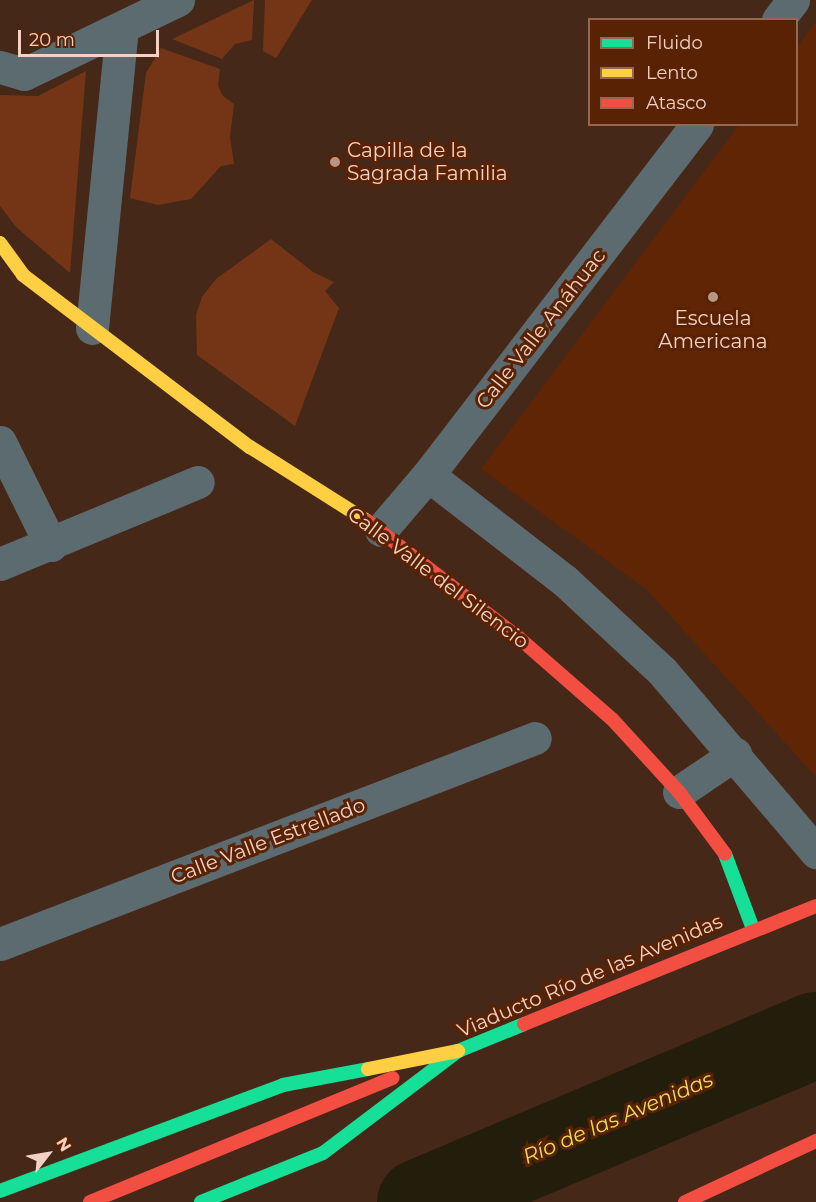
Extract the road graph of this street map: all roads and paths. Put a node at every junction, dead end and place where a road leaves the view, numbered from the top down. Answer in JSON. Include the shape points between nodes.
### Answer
{"nodes":[{"id":1,"x":178,"y":0,"type":"edge"},
{"id":2,"x":793,"y":0,"type":"edge"},
{"id":3,"x":780,"y":18,"type":"edge"},
{"id":4,"x":122,"y":27,"type":"junction"},
{"id":5,"x":0,"y":67,"type":"edge"},
{"id":6,"x":696,"y":126,"type":"edge"},
{"id":7,"x":0,"y":243,"type":"edge"},
{"id":8,"x":92,"y":328,"type":"junction"},
{"id":9,"x":0,"y":442,"type":"edge"},
{"id":10,"x":428,"y":475,"type":"junction"},
{"id":11,"x":198,"y":482,"type":"dead end"},
{"id":12,"x":381,"y":530,"type":"junction"},
{"id":13,"x":51,"y":545,"type":"junction"},
{"id":14,"x":0,"y":564,"type":"edge"},
{"id":15,"x":535,"y":738,"type":"dead end"},
{"id":16,"x":735,"y":754,"type":"junction"},
{"id":17,"x":679,"y":792,"type":"junction"},
{"id":18,"x":816,"y":852,"type":"edge"},
{"id":19,"x":816,"y":906,"type":"edge"},
{"id":20,"x":753,"y":929,"type":"junction"},
{"id":21,"x":0,"y":944,"type":"edge"},
{"id":22,"x":458,"y":1051,"type":"junction"},
{"id":23,"x":816,"y":1141,"type":"edge"},
{"id":24,"x":0,"y":1191,"type":"edge"},
{"id":25,"x":90,"y":1202,"type":"edge"},
{"id":26,"x":201,"y":1202,"type":"edge"},
{"id":27,"x":685,"y":1202,"type":"edge"}],
"edges":[{"from":1,"to":4,"type":"street"},
{"from":2,"to":3,"type":"street"},
{"from":4,"to":5,"type":"street","via":[[24,74]]},
{"from":4,"to":8,"type":"street"},
{"from":6,"to":10,"type":"street","name":"Calle Valle Anáhuac"},
{"from":7,"to":8,"type":"main road","name":"Calle Valle del Silencio","via":[[23,275]]},
{"from":8,"to":12,"type":"main road","name":"Calle Valle del Silencio","via":[[250,447]]},
{"from":9,"to":13,"type":"street"},
{"from":10,"to":12,"type":"street","name":"Calle Valle Anáhuac"},
{"from":10,"to":16,"type":"street","via":[[564,580],[662,671]]},
{"from":11,"to":13,"type":"street"},
{"from":12,"to":17,"type":"main road","name":"Calle Valle del Silencio","via":[[519,638],[612,719]]},
{"from":13,"to":14,"type":"street"},
{"from":15,"to":21,"type":"street","name":"Calle Valle Estrellado"},
{"from":16,"to":17,"type":"street"},
{"from":16,"to":18,"type":"street"},
{"from":17,"to":20,"type":"main road","name":"Calle Valle del Silencio","via":[[727,857]]},
{"from":19,"to":20,"type":"main road","name":"Viaducto Río de las Avenidas"},
{"from":20,"to":22,"type":"main road","name":"Viaducto Río de las Avenidas"},
{"from":22,"to":24,"type":"main road","via":[[283,1085]]},
{"from":22,"to":25,"type":"main road"},
{"from":22,"to":26,"type":"main road","name":"Viaducto Río de las Avenidas","via":[[322,1153]]},
{"from":23,"to":27,"type":"main road"}]}
